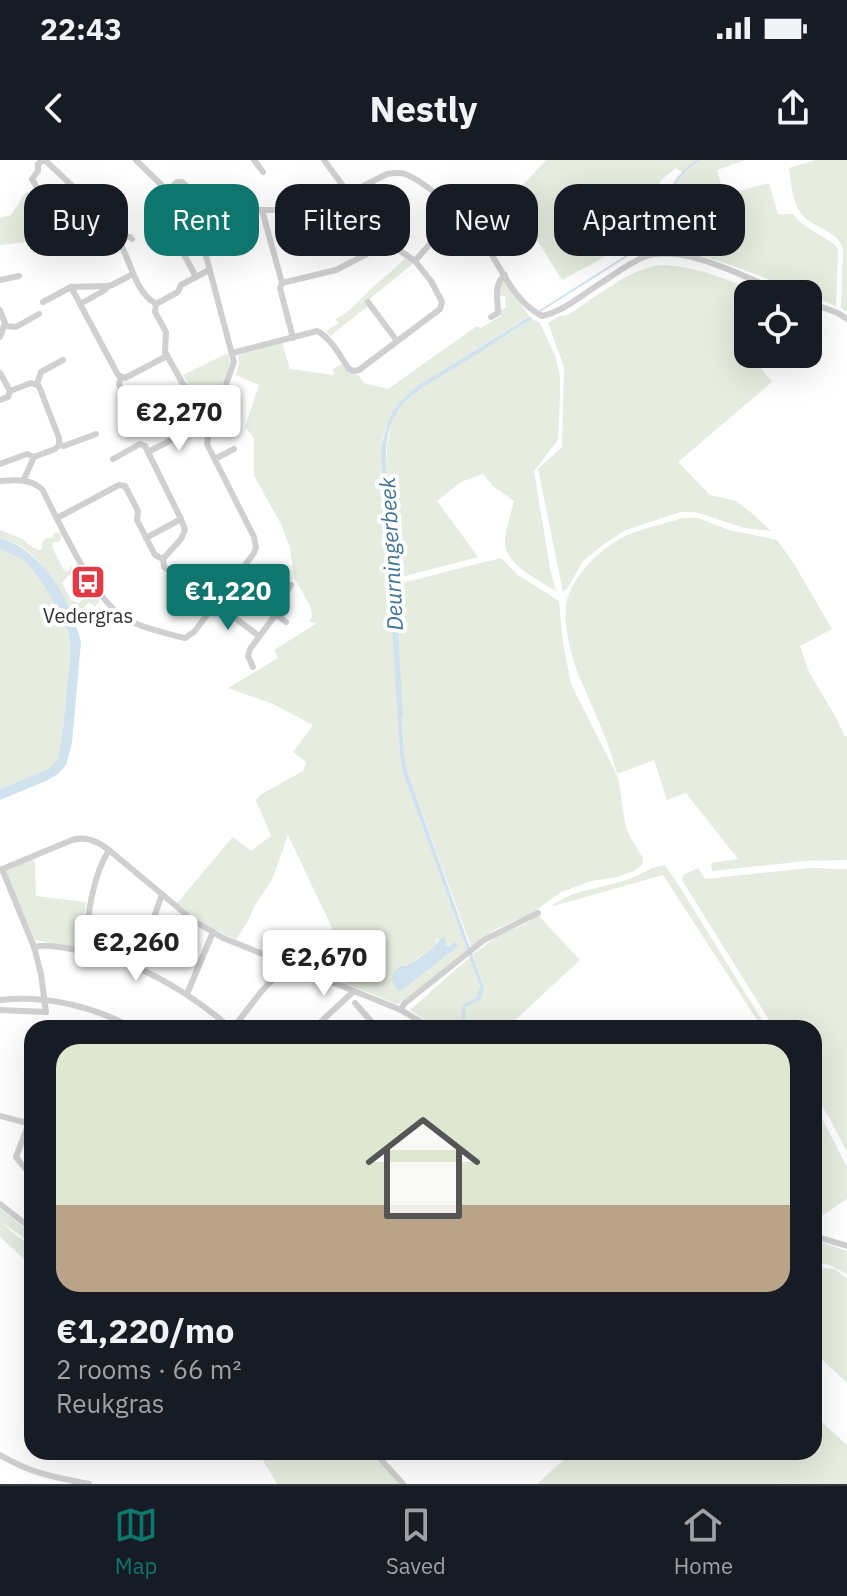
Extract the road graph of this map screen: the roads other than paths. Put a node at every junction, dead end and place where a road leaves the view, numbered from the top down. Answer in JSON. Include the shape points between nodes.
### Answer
{"nodes":[{"id":1,"x":136,"y":160,"type":"edge"},
{"id":2,"x":254,"y":160,"type":"edge"},
{"id":3,"x":324,"y":160,"type":"edge"},
{"id":4,"x":40,"y":161,"type":"edge"},
{"id":5,"x":263,"y":172,"type":"dead end"},
{"id":6,"x":35,"y":184,"type":"edge"},
{"id":7,"x":69,"y":184,"type":"edge"},
{"id":8,"x":161,"y":184,"type":"edge"},
{"id":9,"x":342,"y":184,"type":"edge"},
{"id":10,"x":368,"y":184,"type":"edge"},
{"id":11,"x":426,"y":187,"type":"edge"},
{"id":12,"x":262,"y":210,"type":"joint"},
{"id":13,"x":275,"y":210,"type":"edge"},
{"id":14,"x":128,"y":237,"type":"edge"},
{"id":15,"x":132,"y":239,"type":"dead end"},
{"id":16,"x":426,"y":248,"type":"edge"},
{"id":17,"x":126,"y":256,"type":"edge"},
{"id":18,"x":185,"y":256,"type":"edge"},
{"id":19,"x":206,"y":256,"type":"edge"},
{"id":20,"x":493,"y":256,"type":"edge"},
{"id":21,"x":415,"y":261,"type":"junction"},
{"id":22,"x":209,"y":270,"type":"junction"},
{"id":23,"x":133,"y":274,"type":"junction"},
{"id":24,"x":505,"y":275,"type":"junction"},
{"id":25,"x":19,"y":276,"type":"dead end"},
{"id":26,"x":196,"y":277,"type":"junction"},
{"id":27,"x":0,"y":280,"type":"edge"},
{"id":28,"x":753,"y":280,"type":"edge"},
{"id":29,"x":282,"y":283,"type":"junction"},
{"id":30,"x":108,"y":286,"type":"junction"},
{"id":31,"x":71,"y":287,"type":"junction"},
{"id":32,"x":43,"y":302,"type":"dead end"},
{"id":33,"x":368,"y":302,"type":"dead end"},
{"id":34,"x":80,"y":304,"type":"junction"},
{"id":35,"x":156,"y":304,"type":"junction"},
{"id":36,"x":822,"y":307,"type":"edge"},
{"id":37,"x":0,"y":310,"type":"edge"},
{"id":38,"x":39,"y":314,"type":"dead end"},
{"id":39,"x":491,"y":317,"type":"dead end"},
{"id":40,"x":847,"y":319,"type":"edge"},
{"id":41,"x":2,"y":331,"type":"edge"},
{"id":42,"x":293,"y":338,"type":"junction"},
{"id":43,"x":397,"y":341,"type":"junction"},
{"id":44,"x":232,"y":353,"type":"junction"},
{"id":45,"x":167,"y":356,"type":"junction"},
{"id":46,"x":63,"y":360,"type":"dead end"},
{"id":47,"x":0,"y":373,"type":"edge"},
{"id":48,"x":121,"y":377,"type":"junction"},
{"id":49,"x":37,"y":384,"type":"junction"},
{"id":50,"x":10,"y":391,"type":"junction"},
{"id":51,"x":0,"y":400,"type":"edge"},
{"id":52,"x":220,"y":400,"type":"junction"},
{"id":53,"x":131,"y":408,"type":"dead end"},
{"id":54,"x":209,"y":431,"type":"junction"},
{"id":55,"x":96,"y":434,"type":"dead end"},
{"id":56,"x":59,"y":445,"type":"junction"},
{"id":57,"x":234,"y":449,"type":"dead end"},
{"id":58,"x":148,"y":452,"type":"junction"},
{"id":59,"x":34,"y":457,"type":"junction"},
{"id":60,"x":113,"y":459,"type":"dead end"},
{"id":61,"x":215,"y":459,"type":"junction"},
{"id":62,"x":0,"y":464,"type":"edge"},
{"id":63,"x":24,"y":479,"type":"junction"},
{"id":64,"x":0,"y":481,"type":"edge"},
{"id":65,"x":57,"y":518,"type":"junction"},
{"id":66,"x":181,"y":519,"type":"junction"},
{"id":67,"x":146,"y":538,"type":"junction"},
{"id":68,"x":163,"y":559,"type":"junction"},
{"id":69,"x":183,"y":580,"type":"dead end"},
{"id":70,"x":291,"y":585,"type":"dead end"},
{"id":71,"x":215,"y":603,"type":"junction"},
{"id":72,"x":276,"y":614,"type":"junction"},
{"id":73,"x":286,"y":622,"type":"dead end"},
{"id":74,"x":259,"y":636,"type":"junction"},
{"id":75,"x":253,"y":667,"type":"dead end"},
{"id":76,"x":109,"y":850,"type":"junction"},
{"id":77,"x":1,"y":869,"type":"edge"},
{"id":78,"x":162,"y":894,"type":"junction"},
{"id":79,"x":538,"y":913,"type":"dead end"},
{"id":80,"x":213,"y":932,"type":"junction"},
{"id":81,"x":34,"y":947,"type":"junction"},
{"id":82,"x":84,"y":951,"type":"junction"},
{"id":83,"x":287,"y":964,"type":"junction"},
{"id":84,"x":137,"y":967,"type":"junction"},
{"id":85,"x":354,"y":991,"type":"junction"},
{"id":86,"x":187,"y":994,"type":"junction"},
{"id":87,"x":44,"y":999,"type":"junction"},
{"id":88,"x":0,"y":1000,"type":"edge"},
{"id":89,"x":355,"y":1003,"type":"dead end"},
{"id":90,"x":0,"y":1010,"type":"edge"},
{"id":91,"x":401,"y":1010,"type":"junction"},
{"id":92,"x":114,"y":1020,"type":"edge"},
{"id":93,"x":221,"y":1020,"type":"edge"},
{"id":94,"x":239,"y":1020,"type":"edge"},
{"id":95,"x":323,"y":1020,"type":"edge"},
{"id":96,"x":370,"y":1020,"type":"edge"},
{"id":97,"x":418,"y":1020,"type":"edge"},
{"id":98,"x":0,"y":1116,"type":"edge"},
{"id":99,"x":24,"y":1122,"type":"edge"},
{"id":100,"x":24,"y":1138,"type":"edge"},
{"id":101,"x":22,"y":1166,"type":"edge"},
{"id":102,"x":0,"y":1204,"type":"edge"},
{"id":103,"x":24,"y":1223,"type":"edge"},
{"id":104,"x":822,"y":1238,"type":"edge"},
{"id":105,"x":847,"y":1246,"type":"edge"},
{"id":106,"x":0,"y":1455,"type":"edge"},
{"id":107,"x":381,"y":1460,"type":"edge"},
{"id":108,"x":89,"y":1484,"type":"edge"},
{"id":109,"x":403,"y":1484,"type":"edge"}],
"edges":[{"from":1,"to":8,"type":"street"},
{"from":2,"to":5,"type":"street"},
{"from":3,"to":9,"type":"street"},
{"from":4,"to":6,"type":"street"},
{"from":4,"to":7,"type":"street"},
{"from":10,"to":11,"type":"street","via":[[399,173]]},
{"from":12,"to":13,"type":"street"},
{"from":12,"to":29,"type":"street"},
{"from":14,"to":15,"type":"street"},
{"from":16,"to":21,"type":"street"},
{"from":17,"to":23,"type":"street"},
{"from":18,"to":26,"type":"street"},
{"from":19,"to":22,"type":"street"},
{"from":20,"to":24,"type":"street"},
{"from":21,"to":29,"type":"street","via":[[386,244],[336,270]]},
{"from":21,"to":43,"type":"street","via":[[442,306]]},
{"from":22,"to":26,"type":"street"},
{"from":22,"to":44,"type":"street"},
{"from":23,"to":30,"type":"street"},
{"from":23,"to":35,"type":"street","via":[[146,298]]},
{"from":24,"to":28,"type":"street","via":[[519,298],[542,316],[630,264],[661,254],[723,267]]},
{"from":24,"to":39,"type":"street","via":[[497,286],[498,313]]},
{"from":25,"to":27,"type":"street"},
{"from":26,"to":35,"type":"street"},
{"from":29,"to":42,"type":"street"},
{"from":30,"to":31,"type":"street"},
{"from":30,"to":34,"type":"street"},
{"from":31,"to":32,"type":"street"},
{"from":31,"to":34,"type":"street"},
{"from":33,"to":43,"type":"street"},
{"from":34,"to":48,"type":"street"},
{"from":35,"to":45,"type":"street"},
{"from":36,"to":40,"type":"street"},
{"from":37,"to":41,"type":"street","via":[[5,319]]},
{"from":38,"to":41,"type":"street"},
{"from":42,"to":43,"type":"street","via":[[321,332],[353,371]]},
{"from":42,"to":44,"type":"street"},
{"from":44,"to":52,"type":"street","via":[[234,367]]},
{"from":45,"to":48,"type":"street"},
{"from":45,"to":52,"type":"street","via":[[185,387]]},
{"from":46,"to":49,"type":"street","via":[[41,372]]},
{"from":47,"to":50,"type":"street"},
{"from":48,"to":53,"type":"street","via":[[119,384]]},
{"from":49,"to":50,"type":"street"},
{"from":49,"to":56,"type":"street"},
{"from":50,"to":51,"type":"street"},
{"from":52,"to":54,"type":"street"},
{"from":54,"to":58,"type":"street","via":[[197,427]]},
{"from":54,"to":61,"type":"street","via":[[207,444]]},
{"from":55,"to":56,"type":"street"},
{"from":56,"to":59,"type":"street"},
{"from":57,"to":61,"type":"street"},
{"from":58,"to":60,"type":"street","via":[[140,444]]},
{"from":58,"to":66,"type":"street"},
{"from":59,"to":62,"type":"street","via":[[27,454]]},
{"from":59,"to":63,"type":"street"},
{"from":61,"to":71,"type":"street","via":[[256,547]]},
{"from":63,"to":64,"type":"street"},
{"from":63,"to":65,"type":"street","via":[[42,489]]},
{"from":65,"to":67,"type":"street","via":[[125,486]]},
{"from":65,"to":71,"type":"street","via":[[92,582],[124,618],[185,638]]},
{"from":66,"to":67,"type":"street"},
{"from":66,"to":68,"type":"street","via":[[181,539]]},
{"from":67,"to":68,"type":"street"},
{"from":68,"to":69,"type":"street","via":[[164,567]]},
{"from":70,"to":72,"type":"street"},
{"from":71,"to":74,"type":"street"},
{"from":72,"to":73,"type":"street"},
{"from":72,"to":74,"type":"street"},
{"from":74,"to":75,"type":"street","via":[[248,656]]},
{"from":76,"to":77,"type":"street","via":[[93,840],[76,839]]},
{"from":76,"to":78,"type":"street"},
{"from":76,"to":82,"type":"street","via":[[93,894]]},
{"from":77,"to":81,"type":"street"},
{"from":78,"to":80,"type":"street"},
{"from":78,"to":84,"type":"street"},
{"from":79,"to":91,"type":"street","via":[[474,947]]},
{"from":80,"to":83,"type":"street"},
{"from":80,"to":86,"type":"street"},
{"from":81,"to":82,"type":"street"},
{"from":81,"to":87,"type":"street"},
{"from":82,"to":84,"type":"street"},
{"from":83,"to":85,"type":"street"},
{"from":83,"to":94,"type":"street"},
{"from":84,"to":86,"type":"street"},
{"from":85,"to":91,"type":"street"},
{"from":85,"to":95,"type":"street"},
{"from":86,"to":93,"type":"street"},
{"from":87,"to":88,"type":"street"},
{"from":87,"to":90,"type":"street","via":[[46,1012]]},
{"from":87,"to":92,"type":"street"},
{"from":89,"to":96,"type":"street"},
{"from":91,"to":97,"type":"street"},
{"from":98,"to":99,"type":"street"},
{"from":100,"to":101,"type":"street","via":[[16,1157]]},
{"from":102,"to":103,"type":"street"},
{"from":104,"to":105,"type":"street"},
{"from":106,"to":108,"type":"street","via":[[44,1476]]},
{"from":107,"to":109,"type":"street"}]}
